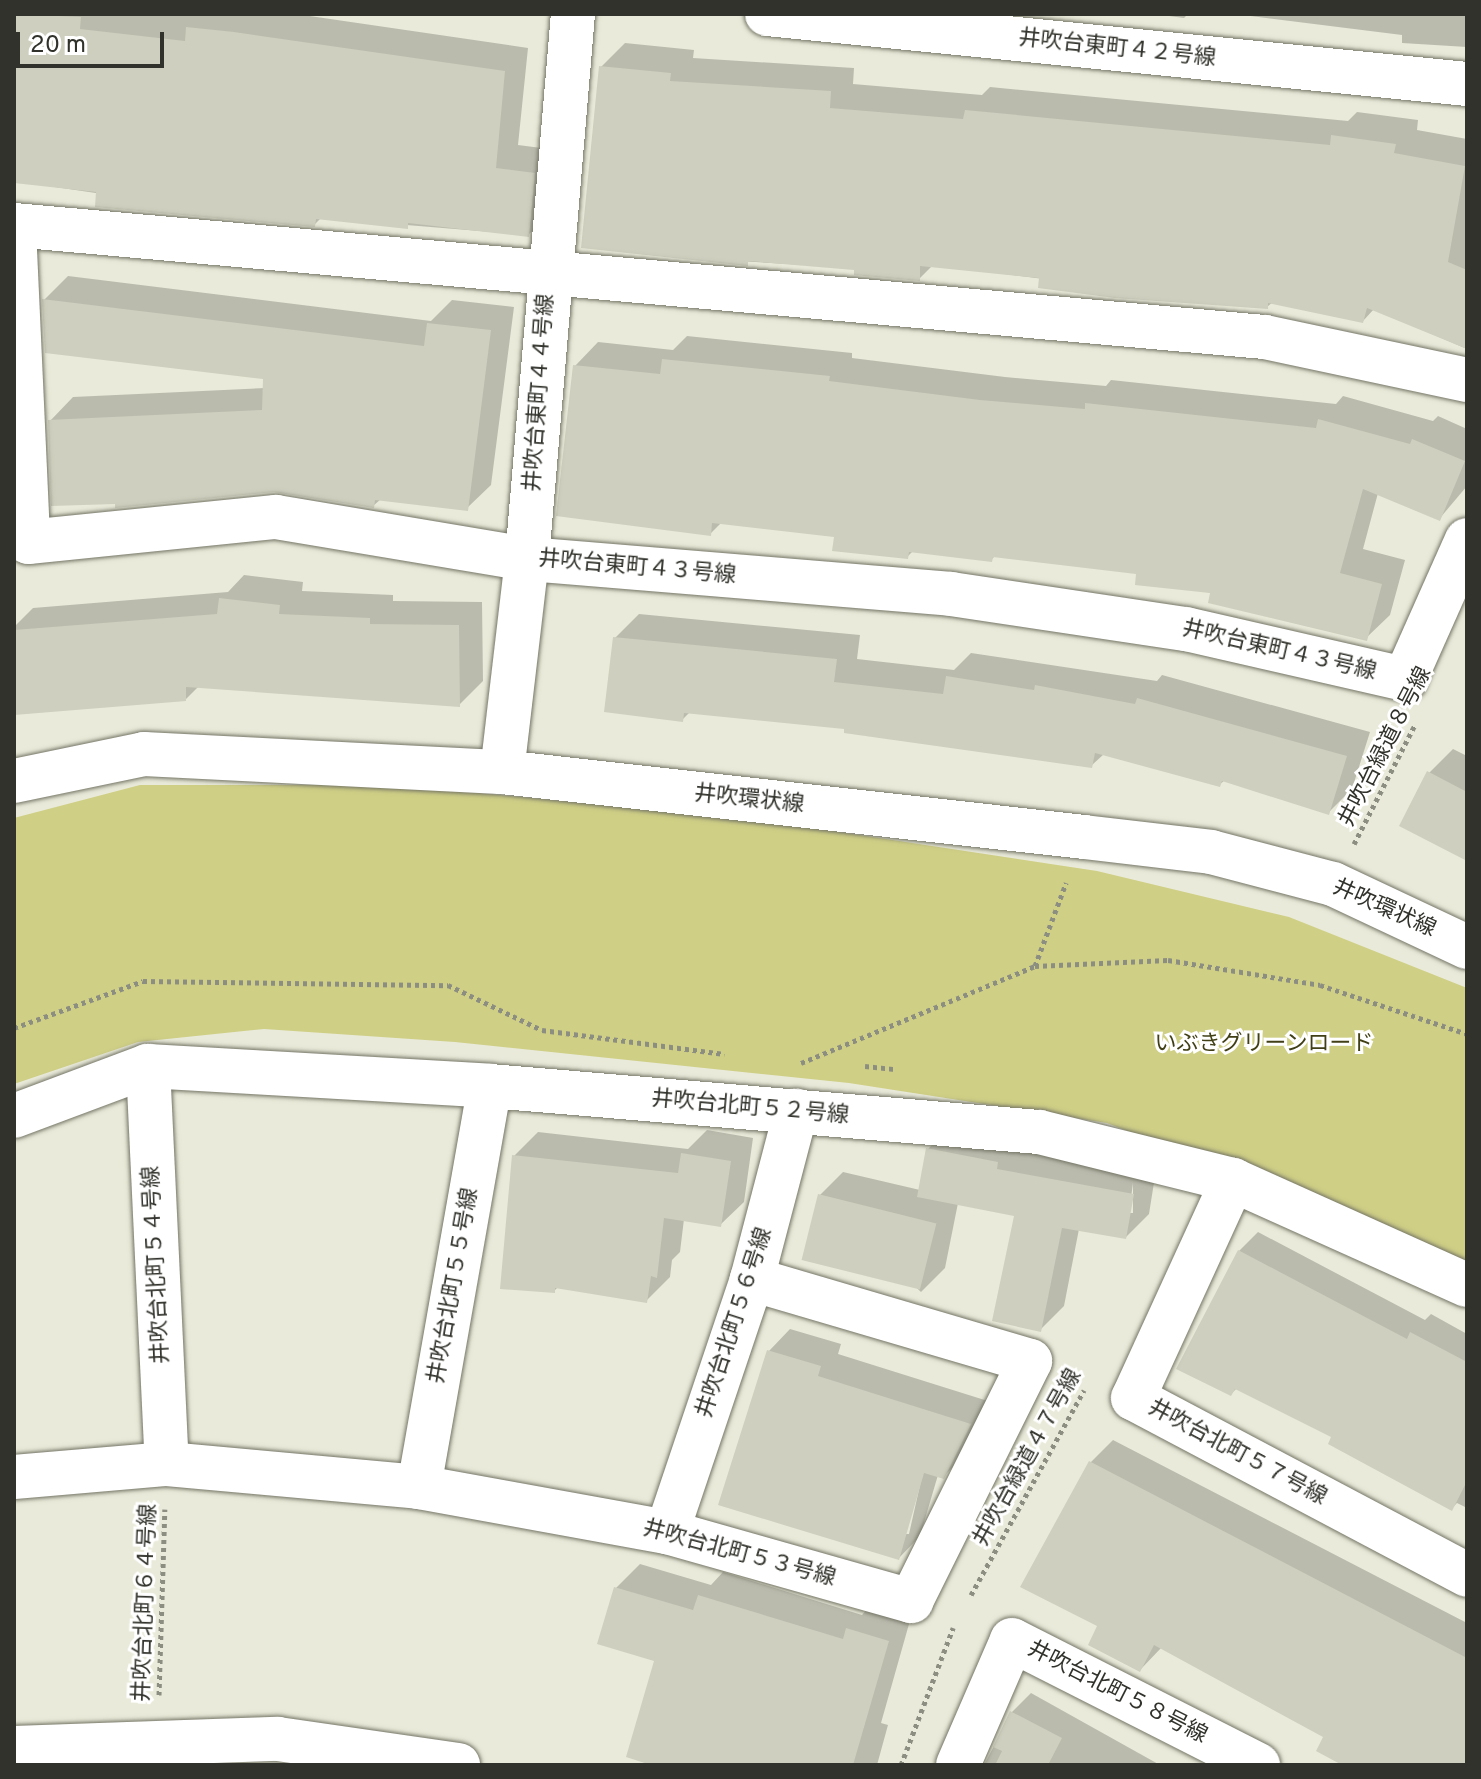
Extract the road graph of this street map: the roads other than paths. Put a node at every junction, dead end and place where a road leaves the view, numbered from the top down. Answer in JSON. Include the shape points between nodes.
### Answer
{"nodes":[{"id":1,"x":573,"y":14,"type":"edge"},
{"id":2,"x":767,"y":14,"type":"edge"},
{"id":3,"x":868,"y":19,"type":"edge"},
{"id":4,"x":1467,"y":84,"type":"edge"},
{"id":5,"x":14,"y":226,"type":"edge"},
{"id":6,"x":549,"y":272,"type":"junction"},
{"id":7,"x":1467,"y":380,"type":"edge"},
{"id":8,"x":1467,"y":540,"type":"edge"},
{"id":9,"x":527,"y":559,"type":"junction"},
{"id":10,"x":502,"y":772,"type":"junction"},
{"id":11,"x":14,"y":781,"type":"edge"},
{"id":12,"x":1467,"y":947,"type":"edge"},
{"id":13,"x":148,"y":1066,"type":"junction"},
{"id":14,"x":490,"y":1086,"type":"junction"},
{"id":15,"x":796,"y":1111,"type":"junction"},
{"id":16,"x":14,"y":1116,"type":"edge"},
{"id":17,"x":1233,"y":1180,"type":"junction"},
{"id":18,"x":752,"y":1279,"type":"junction"},
{"id":19,"x":1467,"y":1285,"type":"edge"},
{"id":20,"x":167,"y":1464,"type":"junction"},
{"id":21,"x":14,"y":1477,"type":"edge"},
{"id":22,"x":419,"y":1487,"type":"junction"},
{"id":23,"x":667,"y":1532,"type":"junction"},
{"id":24,"x":1467,"y":1575,"type":"edge"},
{"id":25,"x":14,"y":1748,"type":"edge"},
{"id":26,"x":458,"y":1765,"type":"edge"},
{"id":27,"x":958,"y":1765,"type":"edge"},
{"id":28,"x":1258,"y":1765,"type":"edge"}],
"edges":[{"from":1,"to":6,"type":"street","name":"井吹台東町４４号線"},
{"from":2,"to":3,"type":"street","name":"井吹台東町４２号線"},
{"from":3,"to":4,"type":"street","name":"井吹台東町４２号線"},
{"from":5,"to":6,"type":"street","name":"井吹台東町４３号線"},
{"from":5,"to":9,"type":"street","name":"井吹台東町４３号線","via":[[28,542],[276,517]]},
{"from":6,"to":7,"type":"street","name":"井吹台東町４３号線","via":[[1265,337]]},
{"from":6,"to":9,"type":"street","name":"井吹台東町４４号線"},
{"from":8,"to":9,"type":"street","name":"井吹台東町４３号線","via":[[1405,679],[1186,629],[951,594]]},
{"from":9,"to":10,"type":"street","name":"井吹台東町４４号線"},
{"from":10,"to":11,"type":"street","name":"井吹環状線","via":[[144,754]]},
{"from":10,"to":12,"type":"street","name":"井吹環状線","via":[[1211,852],[1333,884]]},
{"from":13,"to":14,"type":"street","name":"井吹台北町５２号線"},
{"from":13,"to":16,"type":"street","name":"井吹台北町５２号線"},
{"from":13,"to":20,"type":"street","name":"井吹台北町５４号線"},
{"from":14,"to":15,"type":"street","name":"井吹台北町５２号線"},
{"from":14,"to":22,"type":"street","name":"井吹台北町５５号線"},
{"from":15,"to":17,"type":"street","name":"井吹台北町５２号線","via":[[1039,1132]]},
{"from":15,"to":18,"type":"street","name":"井吹台北町５６号線"},
{"from":17,"to":19,"type":"street","name":"井吹台北町５２号線"},
{"from":17,"to":24,"type":"street","name":"井吹台北町５７号線","via":[[1133,1398]]},
{"from":18,"to":23,"type":"street","name":"井吹台北町５６号線"},
{"from":18,"to":23,"type":"street","name":"井吹台北町５３号線","via":[[1030,1361],[911,1601]]},
{"from":20,"to":21,"type":"street","name":"井吹台北町５３号線"},
{"from":20,"to":22,"type":"street","name":"井吹台北町５３号線"},
{"from":22,"to":23,"type":"street","name":"井吹台北町５３号線"},
{"from":25,"to":26,"type":"street","via":[[278,1739]]},
{"from":27,"to":28,"type":"street","name":"井吹台北町５８号線","via":[[1012,1640]]}]}
